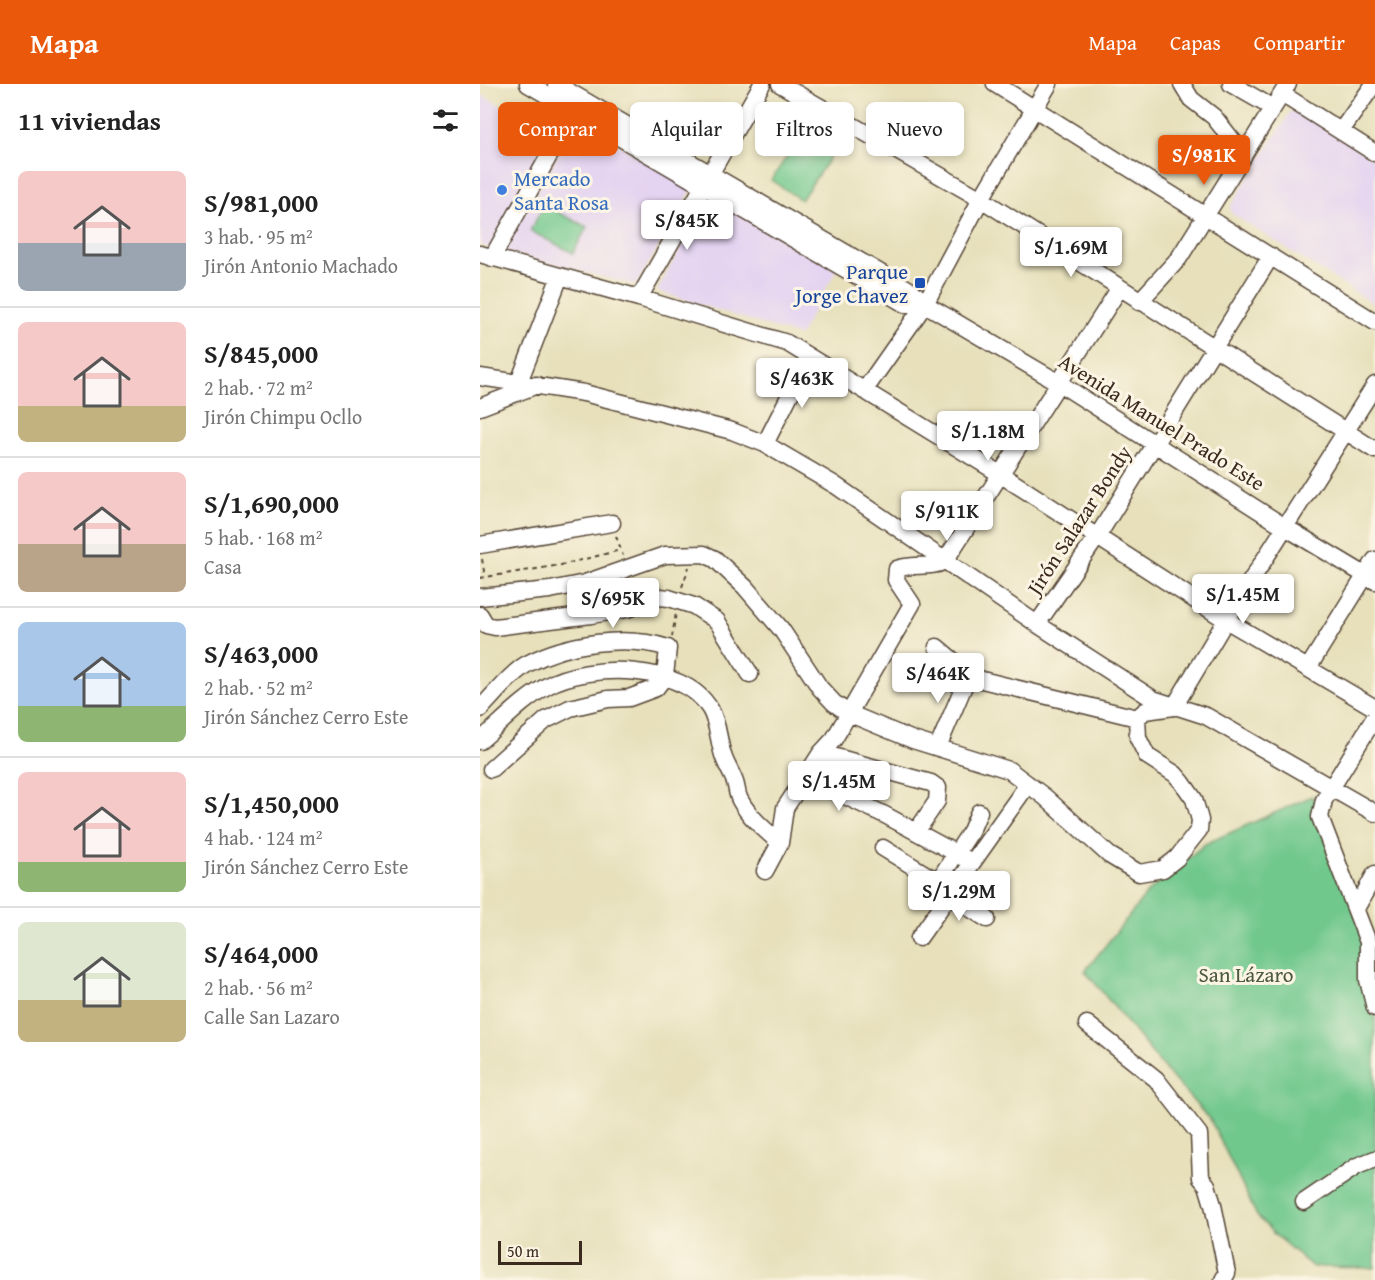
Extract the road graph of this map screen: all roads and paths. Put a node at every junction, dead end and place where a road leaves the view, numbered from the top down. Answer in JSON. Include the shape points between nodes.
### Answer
{"nodes":[{"id":1,"x":556,"y":84,"type":"edge"},
{"id":2,"x":762,"y":84,"type":"edge"},
{"id":3,"x":780,"y":84,"type":"edge"},
{"id":4,"x":995,"y":84,"type":"edge"},
{"id":5,"x":1050,"y":84,"type":"edge"},
{"id":6,"x":1182,"y":84,"type":"edge"},
{"id":7,"x":1231,"y":84,"type":"edge"},
{"id":8,"x":1374,"y":84,"type":"edge"},
{"id":9,"x":535,"y":86,"type":"edge"},
{"id":10,"x":1281,"y":95,"type":"edge"},
{"id":11,"x":560,"y":102,"type":"edge"},
{"id":12,"x":1035,"y":108,"type":"junction"},
{"id":13,"x":1341,"y":131,"type":"junction"},
{"id":14,"x":618,"y":134,"type":"edge"},
{"id":15,"x":1375,"y":152,"type":"edge"},
{"id":16,"x":1244,"y":155,"type":"junction"},
{"id":17,"x":547,"y":156,"type":"edge"},
{"id":18,"x":708,"y":180,"type":"junction"},
{"id":19,"x":981,"y":199,"type":"junction"},
{"id":20,"x":1204,"y":217,"type":"junction"},
{"id":21,"x":486,"y":256,"type":"edge"},
{"id":22,"x":1271,"y":256,"type":"junction"},
{"id":23,"x":560,"y":276,"type":"junction"},
{"id":24,"x":1119,"y":289,"type":"junction"},
{"id":25,"x":639,"y":298,"type":"junction"},
{"id":26,"x":1139,"y":302,"type":"junction"},
{"id":27,"x":925,"y":304,"type":"junction"},
{"id":28,"x":1375,"y":322,"type":"edge"},
{"id":29,"x":1214,"y":350,"type":"junction"},
{"id":30,"x":809,"y":357,"type":"junction"},
{"id":31,"x":480,"y":377,"type":"edge"},
{"id":32,"x":519,"y":381,"type":"junction"},
{"id":33,"x":1059,"y":383,"type":"junction"},
{"id":34,"x":538,"y":384,"type":"junction"},
{"id":35,"x":1375,"y":385,"type":"edge"},
{"id":36,"x":864,"y":391,"type":"junction"},
{"id":37,"x":480,"y":407,"type":"edge"},
{"id":38,"x":1345,"y":433,"type":"junction"},
{"id":39,"x":765,"y":444,"type":"junction"},
{"id":40,"x":1155,"y":444,"type":"junction"},
{"id":41,"x":1375,"y":450,"type":"edge"},
{"id":42,"x":1000,"y":474,"type":"junction"},
{"id":43,"x":612,"y":524,"type":"joint"},
{"id":44,"x":1286,"y":527,"type":"junction"},
{"id":45,"x":1097,"y":537,"type":"junction"},
{"id":46,"x":621,"y":550,"type":"junction"},
{"id":47,"x":481,"y":551,"type":"edge"},
{"id":48,"x":1375,"y":560,"type":"edge"},
{"id":49,"x":945,"y":561,"type":"junction"},
{"id":50,"x":627,"y":570,"type":"junction"},
{"id":51,"x":480,"y":578,"type":"edge"},
{"id":52,"x":485,"y":578,"type":"junction"},
{"id":53,"x":1370,"y":578,"type":"edge"},
{"id":54,"x":480,"y":597,"type":"edge"},
{"id":55,"x":481,"y":617,"type":"edge"},
{"id":56,"x":1226,"y":620,"type":"junction"},
{"id":57,"x":1037,"y":624,"type":"junction"},
{"id":58,"x":937,"y":647,"type":"dead end"},
{"id":59,"x":1308,"y":668,"type":"junction"},
{"id":60,"x":750,"y":674,"type":"dead end"},
{"id":61,"x":969,"y":674,"type":"junction"},
{"id":62,"x":665,"y":676,"type":"junction"},
{"id":63,"x":1174,"y":707,"type":"junction"},
{"id":64,"x":480,"y":708,"type":"edge"},
{"id":65,"x":1375,"y":708,"type":"edge"},
{"id":66,"x":848,"y":713,"type":"junction"},
{"id":67,"x":1375,"y":717,"type":"edge"},
{"id":68,"x":1137,"y":718,"type":"junction"},
{"id":69,"x":480,"y":741,"type":"edge"},
{"id":70,"x":938,"y":747,"type":"junction"},
{"id":71,"x":821,"y":753,"type":"junction"},
{"id":72,"x":491,"y":769,"type":"dead end"},
{"id":73,"x":807,"y":778,"type":"junction"},
{"id":74,"x":1028,"y":784,"type":"junction"},
{"id":75,"x":1330,"y":789,"type":"junction"},
{"id":76,"x":979,"y":812,"type":"dead end"},
{"id":77,"x":1375,"y":813,"type":"edge"},
{"id":78,"x":916,"y":832,"type":"junction"},
{"id":79,"x":780,"y":843,"type":"junction"},
{"id":80,"x":883,"y":848,"type":"dead end"},
{"id":81,"x":954,"y":854,"type":"junction"},
{"id":82,"x":972,"y":862,"type":"junction"},
{"id":83,"x":765,"y":871,"type":"dead end"},
{"id":84,"x":1375,"y":874,"type":"edge"},
{"id":85,"x":938,"y":881,"type":"junction"},
{"id":86,"x":951,"y":893,"type":"junction"},
{"id":87,"x":1357,"y":907,"type":"junction"},
{"id":88,"x":987,"y":919,"type":"dead end"},
{"id":89,"x":919,"y":938,"type":"dead end"},
{"id":90,"x":1375,"y":1008,"type":"edge"},
{"id":91,"x":1087,"y":1024,"type":"dead end"},
{"id":92,"x":1375,"y":1159,"type":"edge"},
{"id":93,"x":1304,"y":1202,"type":"dead end"},
{"id":94,"x":1223,"y":1280,"type":"edge"}],
"edges":[{"from":1,"to":18,"type":"street","name":"Avenida Manuel Prado Este"},
{"from":2,"to":18,"type":"street"},
{"from":3,"to":19,"type":"street"},
{"from":4,"to":12,"type":"street"},
{"from":5,"to":12,"type":"street"},
{"from":6,"to":16,"type":"street","via":[[1191,99],[1214,117]]},
{"from":7,"to":10,"type":"street"},
{"from":8,"to":13,"type":"street"},
{"from":9,"to":11,"type":"street","name":"Avenida Manuel Prado Este"},
{"from":10,"to":13,"type":"street"},
{"from":10,"to":16,"type":"street"},
{"from":12,"to":19,"type":"street"},
{"from":12,"to":20,"type":"street"},
{"from":13,"to":15,"type":"street"},
{"from":14,"to":18,"type":"street","name":"Avenida Manuel Prado Este"},
{"from":16,"to":20,"type":"street"},
{"from":17,"to":21,"type":"street"},
{"from":18,"to":25,"type":"street"},
{"from":18,"to":27,"type":"street","name":"Avenida Manuel Prado Este","via":[[912,292]]},
{"from":19,"to":24,"type":"street"},
{"from":19,"to":27,"type":"street"},
{"from":20,"to":22,"type":"street"},
{"from":20,"to":26,"type":"street","via":[[1179,258]]},
{"from":21,"to":23,"type":"street"},
{"from":22,"to":28,"type":"street"},
{"from":22,"to":29,"type":"street","name":"Jirón Salazar Bondy"},
{"from":23,"to":25,"type":"street"},
{"from":23,"to":32,"type":"street"},
{"from":24,"to":26,"type":"street"},
{"from":24,"to":33,"type":"street"},
{"from":25,"to":30,"type":"street","via":[[787,343]]},
{"from":26,"to":29,"type":"street"},
{"from":27,"to":33,"type":"street","name":"Avenida Manuel Prado Este"},
{"from":27,"to":36,"type":"street"},
{"from":29,"to":38,"type":"street"},
{"from":29,"to":40,"type":"street","name":"Jirón Salazar Bondy"},
{"from":30,"to":36,"type":"street"},
{"from":30,"to":39,"type":"street"},
{"from":31,"to":32,"type":"street"},
{"from":32,"to":34,"type":"street"},
{"from":33,"to":40,"type":"street","name":"Avenida Manuel Prado Este"},
{"from":33,"to":42,"type":"street"},
{"from":34,"to":37,"type":"street"},
{"from":34,"to":39,"type":"street","via":[[726,429]]},
{"from":35,"to":38,"type":"street"},
{"from":36,"to":42,"type":"street"},
{"from":38,"to":41,"type":"street"},
{"from":38,"to":44,"type":"street"},
{"from":39,"to":49,"type":"street","via":[[835,485]]},
{"from":40,"to":44,"type":"street","name":"Avenida Manuel Prado Este"},
{"from":40,"to":45,"type":"street","name":"Jirón Salazar Bondy"},
{"from":42,"to":45,"type":"street"},
{"from":42,"to":49,"type":"street"},
{"from":43,"to":46,"type":"path"},
{"from":43,"to":47,"type":"street"},
{"from":44,"to":53,"type":"street","name":"Avenida Manuel Prado Este"},
{"from":44,"to":56,"type":"street"},
{"from":45,"to":56,"type":"street"},
{"from":45,"to":57,"type":"street","name":"Jirón Salazar Bondy"},
{"from":46,"to":50,"type":"path"},
{"from":46,"to":52,"type":"path"},
{"from":47,"to":52,"type":"path"},
{"from":48,"to":53,"type":"street"},
{"from":49,"to":57,"type":"street"},
{"from":49,"to":66,"type":"street","via":[[935,566],[906,565],[897,569],[896,580],[912,604]]},
{"from":50,"to":54,"type":"street","via":[[550,590]]},
{"from":50,"to":66,"type":"street","via":[[665,555],[704,554],[716,559],[745,586],[799,654],[827,697]]},
{"from":51,"to":52,"type":"path"},
{"from":53,"to":59,"type":"street"},
{"from":55,"to":60,"type":"street","via":[[486,625],[495,627],[591,615],[669,598],[694,606],[717,621]]},
{"from":56,"to":59,"type":"street"},
{"from":56,"to":63,"type":"street"},
{"from":57,"to":63,"type":"street","via":[[1153,699]]},
{"from":58,"to":61,"type":"street"},
{"from":59,"to":65,"type":"street"},
{"from":61,"to":68,"type":"street"},
{"from":61,"to":70,"type":"street"},
{"from":62,"to":64,"type":"street","via":[[668,648],[649,643],[609,642],[564,650],[527,664]]},
{"from":62,"to":69,"type":"street","via":[[635,670],[608,671],[549,685]]},
{"from":62,"to":72,"type":"street","via":[[647,693],[570,708],[546,720]]},
{"from":62,"to":79,"type":"street","via":[[710,708],[740,800]]},
{"from":63,"to":68,"type":"street","via":[[1145,711]]},
{"from":63,"to":75,"type":"street","via":[[1206,716]]},
{"from":66,"to":70,"type":"street"},
{"from":66,"to":71,"type":"street"},
{"from":67,"to":75,"type":"street"},
{"from":68,"to":74,"type":"street","via":[[1138,738],[1147,756],[1175,774],[1198,807],[1199,830],[1163,869],[1139,873],[1125,866]]},
{"from":70,"to":74,"type":"street","via":[[960,757],[1000,766]]},
{"from":71,"to":73,"type":"street"},
{"from":71,"to":78,"type":"street","via":[[938,788],[937,801]]},
{"from":73,"to":78,"type":"street"},
{"from":73,"to":79,"type":"street","via":[[785,808]]},
{"from":74,"to":82,"type":"street"},
{"from":75,"to":77,"type":"street"},
{"from":75,"to":87,"type":"street","via":[[1320,817]]},
{"from":76,"to":81,"type":"street"},
{"from":78,"to":81,"type":"street"},
{"from":79,"to":83,"type":"street"},
{"from":80,"to":85,"type":"street"},
{"from":81,"to":82,"type":"street"},
{"from":81,"to":85,"type":"street"},
{"from":82,"to":86,"type":"street"},
{"from":84,"to":87,"type":"street"},
{"from":85,"to":86,"type":"street"},
{"from":86,"to":88,"type":"street"},
{"from":86,"to":89,"type":"street"},
{"from":87,"to":90,"type":"street","via":[[1368,942],[1368,980]]},
{"from":91,"to":94,"type":"street","via":[[1156,1079],[1199,1134],[1201,1178],[1213,1205],[1227,1273]]},
{"from":92,"to":93,"type":"street","via":[[1357,1166]]}]}
